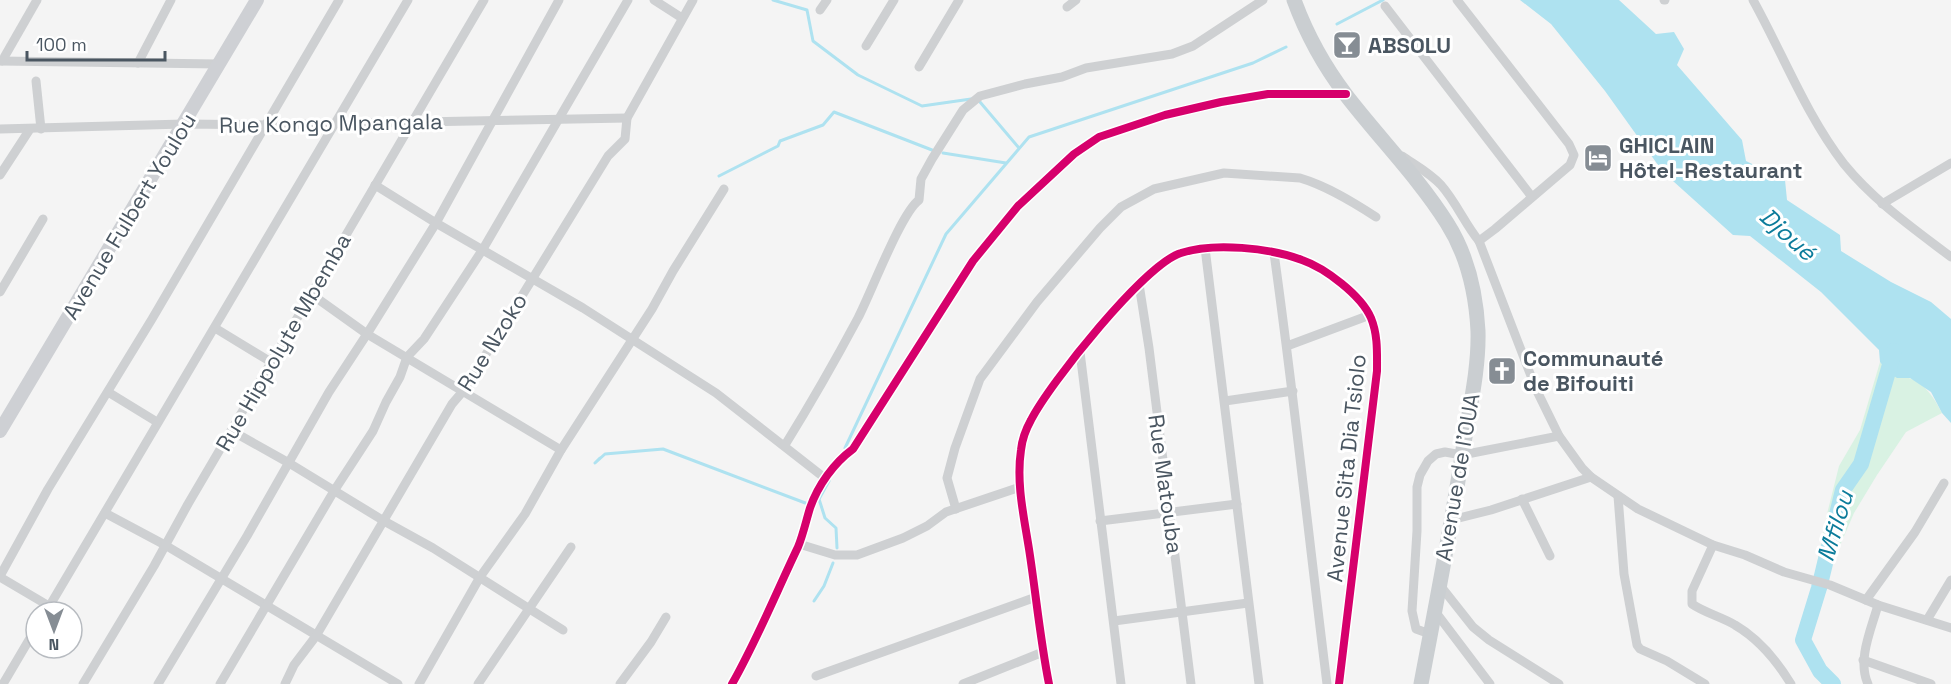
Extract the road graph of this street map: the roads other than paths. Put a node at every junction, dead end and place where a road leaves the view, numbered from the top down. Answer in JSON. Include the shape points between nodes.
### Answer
{"nodes":[{"id":1,"x":37,"y":0,"type":"edge"},
{"id":2,"x":171,"y":0,"type":"edge"},
{"id":3,"x":257,"y":0,"type":"edge"},
{"id":4,"x":339,"y":0,"type":"edge"},
{"id":5,"x":408,"y":0,"type":"edge"},
{"id":6,"x":484,"y":0,"type":"edge"},
{"id":7,"x":559,"y":0,"type":"edge"},
{"id":8,"x":628,"y":0,"type":"edge"},
{"id":9,"x":654,"y":0,"type":"edge"},
{"id":10,"x":693,"y":0,"type":"edge"},
{"id":11,"x":827,"y":0,"type":"edge"},
{"id":12,"x":894,"y":0,"type":"edge"},
{"id":13,"x":959,"y":0,"type":"edge"},
{"id":14,"x":1076,"y":0,"type":"edge"},
{"id":15,"x":1263,"y":0,"type":"edge"},
{"id":16,"x":1294,"y":0,"type":"edge"},
{"id":17,"x":1457,"y":0,"type":"edge"},
{"id":18,"x":1753,"y":0,"type":"edge"},
{"id":19,"x":1385,"y":6,"type":"dead end"},
{"id":20,"x":1067,"y":7,"type":"dead end"},
{"id":21,"x":820,"y":10,"type":"dead end"},
{"id":22,"x":682,"y":18,"type":"junction"},
{"id":23,"x":866,"y":46,"type":"dead end"},
{"id":24,"x":1,"y":61,"type":"edge"},
{"id":25,"x":138,"y":63,"type":"junction"},
{"id":26,"x":219,"y":64,"type":"junction"},
{"id":27,"x":919,"y":67,"type":"dead end"},
{"id":28,"x":36,"y":81,"type":"dead end"},
{"id":29,"x":1346,"y":94,"type":"junction"},
{"id":30,"x":627,"y":118,"type":"junction"},
{"id":31,"x":558,"y":120,"type":"junction"},
{"id":32,"x":412,"y":121,"type":"junction"},
{"id":33,"x":491,"y":122,"type":"junction"},
{"id":34,"x":184,"y":124,"type":"junction"},
{"id":35,"x":335,"y":124,"type":"junction"},
{"id":36,"x":267,"y":125,"type":"junction"},
{"id":37,"x":0,"y":129,"type":"edge"},
{"id":38,"x":30,"y":129,"type":"junction"},
{"id":39,"x":41,"y":129,"type":"junction"},
{"id":40,"x":1395,"y":152,"type":"junction"},
{"id":41,"x":1951,"y":163,"type":"edge"},
{"id":42,"x":0,"y":175,"type":"edge"},
{"id":43,"x":375,"y":185,"type":"junction"},
{"id":44,"x":724,"y":189,"type":"dead end"},
{"id":45,"x":1532,"y":197,"type":"junction"},
{"id":46,"x":1881,"y":204,"type":"junction"},
{"id":47,"x":1376,"y":217,"type":"dead end"},
{"id":48,"x":43,"y":219,"type":"dead end"},
{"id":49,"x":436,"y":223,"type":"junction"},
{"id":50,"x":1479,"y":241,"type":"junction"},
{"id":51,"x":1205,"y":248,"type":"junction"},
{"id":52,"x":483,"y":249,"type":"junction"},
{"id":53,"x":1274,"y":253,"type":"junction"},
{"id":54,"x":1951,"y":256,"type":"edge"},
{"id":55,"x":532,"y":279,"type":"junction"},
{"id":56,"x":1139,"y":284,"type":"junction"},
{"id":57,"x":0,"y":292,"type":"edge"},
{"id":58,"x":311,"y":294,"type":"junction"},
{"id":59,"x":1370,"y":315,"type":"junction"},
{"id":60,"x":214,"y":328,"type":"junction"},
{"id":61,"x":368,"y":334,"type":"junction"},
{"id":62,"x":632,"y":339,"type":"junction"},
{"id":63,"x":1287,"y":346,"type":"junction"},
{"id":64,"x":1080,"y":352,"type":"junction"},
{"id":65,"x":407,"y":357,"type":"junction"},
{"id":66,"x":271,"y":362,"type":"junction"},
{"id":67,"x":464,"y":390,"type":"junction"},
{"id":68,"x":1293,"y":391,"type":"junction"},
{"id":69,"x":108,"y":392,"type":"junction"},
{"id":70,"x":1225,"y":401,"type":"junction"},
{"id":71,"x":157,"y":422,"type":"junction"},
{"id":72,"x":0,"y":431,"type":"edge"},
{"id":73,"x":232,"y":431,"type":"junction"},
{"id":74,"x":1559,"y":436,"type":"junction"},
{"id":75,"x":784,"y":445,"type":"junction"},
{"id":76,"x":561,"y":450,"type":"junction"},
{"id":77,"x":1462,"y":455,"type":"junction"},
{"id":78,"x":289,"y":463,"type":"junction"},
{"id":79,"x":1591,"y":477,"type":"junction"},
{"id":80,"x":826,"y":479,"type":"junction"},
{"id":81,"x":1944,"y":483,"type":"dead end"},
{"id":82,"x":1020,"y":487,"type":"junction"},
{"id":83,"x":334,"y":491,"type":"junction"},
{"id":84,"x":1618,"y":496,"type":"junction"},
{"id":85,"x":1522,"y":499,"type":"junction"},
{"id":86,"x":1237,"y":504,"type":"junction"},
{"id":87,"x":956,"y":509,"type":"junction"},
{"id":88,"x":1170,"y":512,"type":"junction"},
{"id":89,"x":105,"y":513,"type":"junction"},
{"id":90,"x":1100,"y":520,"type":"junction"},
{"id":91,"x":1451,"y":520,"type":"junction"},
{"id":92,"x":384,"y":521,"type":"junction"},
{"id":93,"x":799,"y":544,"type":"junction"},
{"id":94,"x":165,"y":545,"type":"junction"},
{"id":95,"x":1713,"y":545,"type":"junction"},
{"id":96,"x":571,"y":547,"type":"dead end"},
{"id":97,"x":1550,"y":556,"type":"dead end"},
{"id":98,"x":0,"y":576,"type":"edge"},
{"id":99,"x":480,"y":577,"type":"junction"},
{"id":100,"x":221,"y":579,"type":"junction"},
{"id":101,"x":1951,"y":580,"type":"edge"},
{"id":102,"x":1439,"y":584,"type":"junction"},
{"id":103,"x":1036,"y":597,"type":"junction"},
{"id":104,"x":35,"y":600,"type":"edge"},
{"id":105,"x":53,"y":600,"type":"edge"},
{"id":106,"x":1866,"y":600,"type":"junction"},
{"id":107,"x":1248,"y":603,"type":"junction"},
{"id":108,"x":266,"y":605,"type":"junction"},
{"id":109,"x":1878,"y":605,"type":"junction"},
{"id":110,"x":529,"y":608,"type":"junction"},
{"id":111,"x":1434,"y":610,"type":"junction"},
{"id":112,"x":1183,"y":612,"type":"junction"},
{"id":113,"x":666,"y":617,"type":"dead end"},
{"id":114,"x":1927,"y":620,"type":"junction"},
{"id":115,"x":1114,"y":621,"type":"junction"},
{"id":116,"x":1951,"y":628,"type":"edge"},
{"id":117,"x":563,"y":630,"type":"dead end"},
{"id":118,"x":1430,"y":634,"type":"junction"},
{"id":119,"x":316,"y":636,"type":"junction"},
{"id":120,"x":24,"y":648,"type":"edge"},
{"id":121,"x":1043,"y":652,"type":"junction"},
{"id":122,"x":1863,"y":660,"type":"junction"},
{"id":123,"x":816,"y":676,"type":"dead end"},
{"id":124,"x":161,"y":683,"type":"edge"},
{"id":125,"x":3,"y":684,"type":"edge"},
{"id":126,"x":83,"y":684,"type":"edge"},
{"id":127,"x":219,"y":684,"type":"edge"},
{"id":128,"x":285,"y":684,"type":"edge"},
{"id":129,"x":398,"y":684,"type":"edge"},
{"id":130,"x":419,"y":684,"type":"edge"},
{"id":131,"x":478,"y":684,"type":"edge"},
{"id":132,"x":620,"y":684,"type":"edge"},
{"id":133,"x":732,"y":684,"type":"edge"},
{"id":134,"x":963,"y":684,"type":"edge"},
{"id":135,"x":1049,"y":684,"type":"edge"},
{"id":136,"x":1121,"y":684,"type":"edge"},
{"id":137,"x":1191,"y":684,"type":"edge"},
{"id":138,"x":1259,"y":684,"type":"edge"},
{"id":139,"x":1327,"y":684,"type":"edge"},
{"id":140,"x":1339,"y":684,"type":"edge"},
{"id":141,"x":1421,"y":684,"type":"edge"},
{"id":142,"x":1490,"y":684,"type":"edge"},
{"id":143,"x":1559,"y":684,"type":"edge"},
{"id":144,"x":1706,"y":684,"type":"edge"},
{"id":145,"x":1791,"y":684,"type":"edge"},
{"id":146,"x":1868,"y":684,"type":"edge"},
{"id":147,"x":1931,"y":684,"type":"edge"}],
"edges":[{"from":1,"to":24,"type":"street"},
{"from":2,"to":25,"type":"street"},
{"from":3,"to":26,"type":"main road","name":"Avenue Fulbert Youlou"},
{"from":4,"to":36,"type":"street"},
{"from":5,"to":35,"type":"street"},
{"from":6,"to":32,"type":"street","name":"Rue Hippolyte Mbemba"},
{"from":7,"to":33,"type":"street"},
{"from":8,"to":31,"type":"street"},
{"from":9,"to":22,"type":"street"},
{"from":10,"to":22,"type":"street","name":"Rue Nzoko"},
{"from":11,"to":21,"type":"street"},
{"from":12,"to":23,"type":"street"},
{"from":13,"to":27,"type":"street"},
{"from":14,"to":20,"type":"street"},
{"from":15,"to":75,"type":"street","via":[[1193,46],[1172,54],[1086,68],[980,96],[963,110],[921,179],[919,200],[896,237],[818,393]]},
{"from":16,"to":29,"type":"main road","name":"Avenue de l'OUA","via":[[1311,40]]},
{"from":17,"to":45,"type":"street","via":[[1573,152],[1570,165]]},
{"from":18,"to":46,"type":"street","via":[[1812,113],[1843,162]]},
{"from":19,"to":45,"type":"street"},
{"from":22,"to":30,"type":"street","name":"Rue Nzoko"},
{"from":24,"to":25,"type":"street"},
{"from":25,"to":26,"type":"street"},
{"from":26,"to":34,"type":"main road","name":"Avenue Fulbert Youlou"},
{"from":28,"to":39,"type":"street"},
{"from":29,"to":40,"type":"main road","name":"Avenue de l'OUA"},
{"from":29,"to":80,"type":"street","via":[[1268,94],[1221,102],[1098,137],[1074,154],[1018,206],[986,245],[854,449],[839,459]]},
{"from":30,"to":31,"type":"street","name":"Rue Kongo Mpangala"},
{"from":30,"to":55,"type":"street","name":"Rue Nzoko","via":[[626,139],[608,156]]},
{"from":31,"to":33,"type":"street","name":"Rue Kongo Mpangala"},
{"from":31,"to":52,"type":"street"},
{"from":32,"to":33,"type":"street","name":"Rue Kongo Mpangala"},
{"from":32,"to":35,"type":"street","name":"Rue Kongo Mpangala"},
{"from":32,"to":43,"type":"street","name":"Rue Hippolyte Mbemba"},
{"from":33,"to":49,"type":"street"},
{"from":34,"to":36,"type":"street","name":"Rue Kongo Mpangala"},
{"from":34,"to":39,"type":"street","name":"Rue Kongo Mpangala"},
{"from":34,"to":72,"type":"main road","name":"Avenue Fulbert Youlou"},
{"from":35,"to":36,"type":"street","name":"Rue Kongo Mpangala"},
{"from":35,"to":60,"type":"street"},
{"from":36,"to":69,"type":"street"},
{"from":37,"to":38,"type":"street","name":"Rue Kongo Mpangala"},
{"from":38,"to":39,"type":"street","name":"Rue Kongo Mpangala"},
{"from":38,"to":42,"type":"street"},
{"from":40,"to":50,"type":"street","via":[[1441,185]]},
{"from":40,"to":77,"type":"main road","name":"Avenue de l'OUA","via":[[1459,244],[1473,285],[1477,356]]},
{"from":41,"to":46,"type":"street"},
{"from":43,"to":49,"type":"street"},
{"from":43,"to":58,"type":"street","name":"Rue Hippolyte Mbemba"},
{"from":44,"to":62,"type":"street"},
{"from":45,"to":50,"type":"street"},
{"from":46,"to":54,"type":"street"},
{"from":47,"to":87,"type":"street","via":[[1354,202],[1300,178],[1224,172],[1154,189],[1121,207],[1037,302],[980,379],[947,478]]},
{"from":48,"to":57,"type":"street"},
{"from":49,"to":52,"type":"street"},
{"from":49,"to":61,"type":"street"},
{"from":50,"to":74,"type":"street"},
{"from":51,"to":53,"type":"street","name":"Avenue Sita Dia Tsiolo"},
{"from":51,"to":56,"type":"street","name":"Avenue Sita Dia Tsiolo","via":[[1169,258]]},
{"from":51,"to":70,"type":"street"},
{"from":52,"to":55,"type":"street"},
{"from":52,"to":65,"type":"street","via":[[424,339]]},
{"from":53,"to":59,"type":"street","name":"Avenue Sita Dia Tsiolo","via":[[1319,268],[1348,289]]},
{"from":53,"to":63,"type":"street"},
{"from":55,"to":62,"type":"street"},
{"from":55,"to":67,"type":"street","name":"Rue Nzoko"},
{"from":56,"to":64,"type":"street","name":"Avenue Sita Dia Tsiolo"},
{"from":56,"to":88,"type":"street","name":"Rue Matouba"},
{"from":58,"to":61,"type":"street"},
{"from":58,"to":66,"type":"street","name":"Rue Hippolyte Mbemba"},
{"from":59,"to":63,"type":"street"},
{"from":59,"to":140,"type":"street","name":"Avenue Sita Dia Tsiolo","via":[[1377,342],[1377,371]]},
{"from":60,"to":66,"type":"street"},
{"from":60,"to":71,"type":"street"},
{"from":61,"to":65,"type":"street"},
{"from":61,"to":78,"type":"street"},
{"from":62,"to":75,"type":"street","via":[[733,405]]},
{"from":62,"to":76,"type":"street"},
{"from":63,"to":68,"type":"street"},
{"from":64,"to":82,"type":"street","name":"Avenue Sita Dia Tsiolo","via":[[1031,419],[1021,450]]},
{"from":64,"to":90,"type":"street"},
{"from":65,"to":67,"type":"street"},
{"from":65,"to":83,"type":"street","via":[[373,431]]},
{"from":66,"to":73,"type":"street","name":"Rue Hippolyte Mbemba"},
{"from":67,"to":76,"type":"street"},
{"from":67,"to":92,"type":"street","name":"Rue Nzoko"},
{"from":68,"to":70,"type":"street"},
{"from":68,"to":139,"type":"street"},
{"from":69,"to":71,"type":"street"},
{"from":69,"to":98,"type":"street"},
{"from":70,"to":86,"type":"street"},
{"from":71,"to":89,"type":"street"},
{"from":73,"to":78,"type":"street"},
{"from":73,"to":94,"type":"street","name":"Rue Hippolyte Mbemba"},
{"from":74,"to":77,"type":"street"},
{"from":74,"to":79,"type":"street"},
{"from":75,"to":80,"type":"street"},
{"from":76,"to":99,"type":"street","via":[[525,514]]},
{"from":77,"to":91,"type":"main road","name":"Avenue de l'OUA"},
{"from":77,"to":118,"type":"street","via":[[1436,454],[1428,461],[1417,487],[1412,611],[1416,629]]},
{"from":78,"to":83,"type":"street"},
{"from":78,"to":100,"type":"street"},
{"from":79,"to":84,"type":"street"},
{"from":79,"to":85,"type":"street"},
{"from":80,"to":93,"type":"street","via":[[811,504]]},
{"from":81,"to":106,"type":"street","via":[[1915,532]]},
{"from":82,"to":87,"type":"street"},
{"from":82,"to":103,"type":"street","name":"Avenue Sita Dia Tsiolo"},
{"from":83,"to":92,"type":"street"},
{"from":83,"to":108,"type":"street"},
{"from":84,"to":95,"type":"street"},
{"from":84,"to":144,"type":"street","via":[[1624,574],[1637,645]]},
{"from":85,"to":91,"type":"street"},
{"from":85,"to":97,"type":"street"},
{"from":86,"to":88,"type":"street"},
{"from":86,"to":107,"type":"street"},
{"from":87,"to":93,"type":"street","via":[[903,538],[857,555],[835,555]]},
{"from":88,"to":90,"type":"street"},
{"from":88,"to":112,"type":"street","name":"Rue Matouba"},
{"from":89,"to":94,"type":"street"},
{"from":89,"to":105,"type":"street"},
{"from":90,"to":115,"type":"street"},
{"from":91,"to":102,"type":"main road","name":"Avenue de l'OUA"},
{"from":92,"to":99,"type":"street"},
{"from":92,"to":119,"type":"street","name":"Rue Nzoko"},
{"from":93,"to":133,"type":"street"},
{"from":94,"to":100,"type":"street"},
{"from":94,"to":126,"type":"street","name":"Rue Hippolyte Mbemba"},
{"from":95,"to":106,"type":"street"},
{"from":95,"to":145,"type":"street","via":[[1692,591],[1692,604],[1738,626],[1778,663]]},
{"from":96,"to":110,"type":"street"},
{"from":98,"to":104,"type":"street"},
{"from":99,"to":110,"type":"street"},
{"from":99,"to":130,"type":"street"},
{"from":100,"to":108,"type":"street"},
{"from":100,"to":124,"type":"street"},
{"from":101,"to":114,"type":"street"},
{"from":102,"to":111,"type":"main road","name":"Avenue de l'OUA"},
{"from":102,"to":143,"type":"street","via":[[1473,627]]},
{"from":103,"to":121,"type":"street","name":"Avenue Sita Dia Tsiolo"},
{"from":103,"to":123,"type":"street"},
{"from":106,"to":109,"type":"street"},
{"from":107,"to":112,"type":"street"},
{"from":107,"to":138,"type":"street"},
{"from":108,"to":119,"type":"street"},
{"from":108,"to":127,"type":"street"},
{"from":109,"to":114,"type":"street"},
{"from":109,"to":122,"type":"street"},
{"from":110,"to":117,"type":"street"},
{"from":110,"to":131,"type":"street"},
{"from":111,"to":118,"type":"main road","name":"Avenue de l'OUA"},
{"from":111,"to":142,"type":"street"},
{"from":112,"to":115,"type":"street"},
{"from":112,"to":137,"type":"street","name":"Rue Matouba"},
{"from":113,"to":132,"type":"street"},
{"from":114,"to":116,"type":"street"},
{"from":115,"to":136,"type":"street"},
{"from":118,"to":141,"type":"main road","name":"Avenue de l'OUA"},
{"from":119,"to":128,"type":"street","name":"Rue Nzoko"},
{"from":119,"to":129,"type":"street"},
{"from":120,"to":125,"type":"street"},
{"from":121,"to":134,"type":"street"},
{"from":121,"to":135,"type":"street","name":"Avenue Sita Dia Tsiolo"},
{"from":122,"to":146,"type":"street","via":[[1863,675]]},
{"from":122,"to":147,"type":"street"}]}
